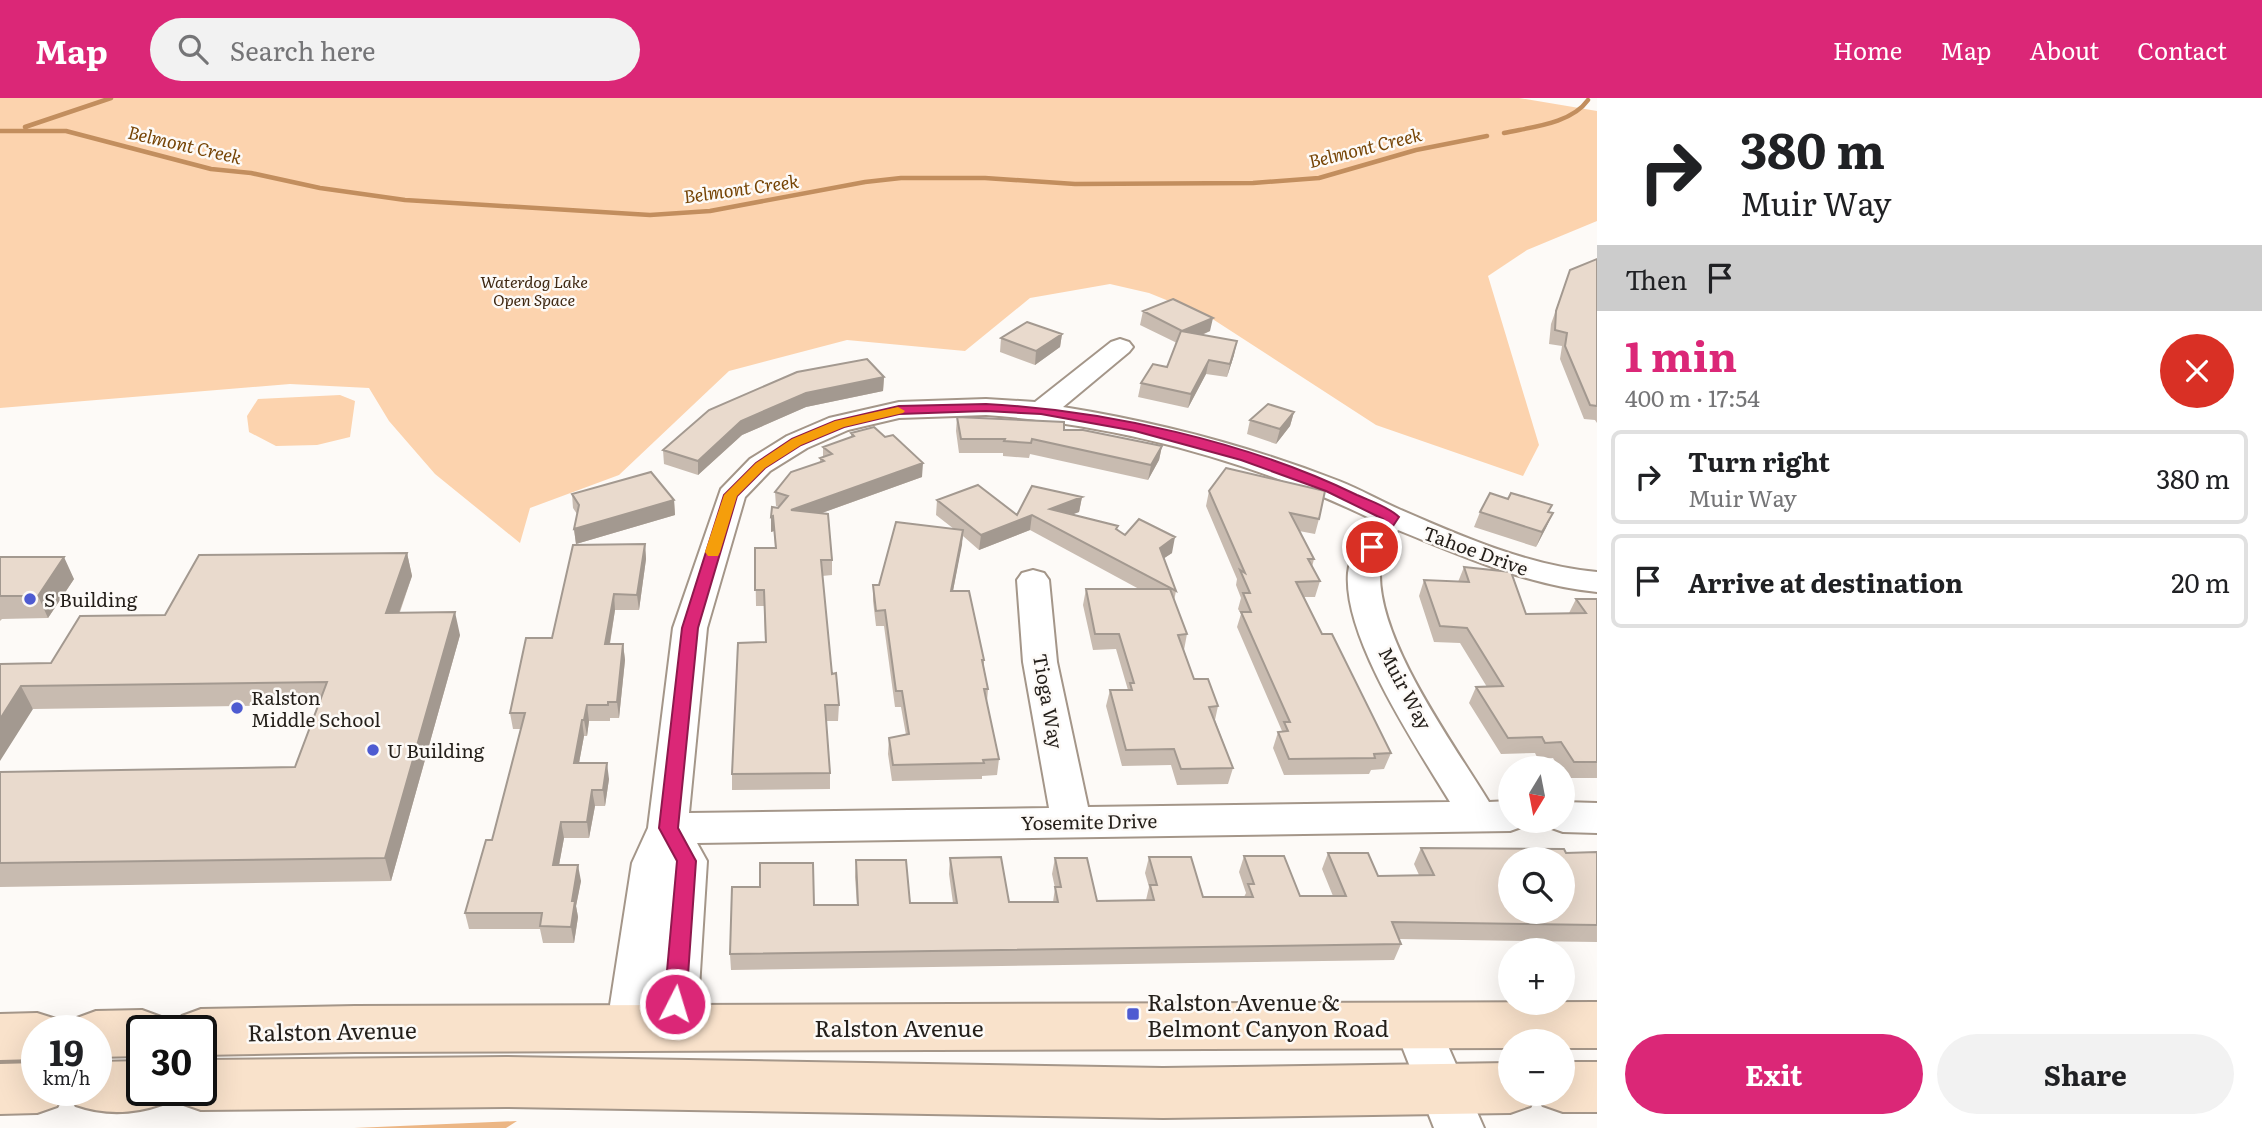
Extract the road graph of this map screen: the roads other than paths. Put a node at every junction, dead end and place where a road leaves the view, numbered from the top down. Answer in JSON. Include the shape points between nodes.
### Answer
{"nodes":[{"id":1,"x":1120,"y":347,"type":"dead end"},
{"id":2,"x":1041,"y":411,"type":"junction"},
{"id":3,"x":1392,"y":517,"type":"junction"},
{"id":4,"x":1033,"y":580,"type":"dead end"},
{"id":5,"x":1597,"y":582,"type":"edge"},
{"id":6,"x":1493,"y":816,"type":"edge"},
{"id":7,"x":1575,"y":817,"type":"edge"},
{"id":8,"x":1597,"y":818,"type":"edge"},
{"id":9,"x":1071,"y":821,"type":"junction"},
{"id":10,"x":668,"y":828,"type":"junction"},
{"id":11,"x":1597,"y":1025,"type":"edge"},
{"id":12,"x":1417,"y":1026,"type":"junction"},
{"id":13,"x":654,"y":1028,"type":"junction"},
{"id":14,"x":355,"y":1029,"type":"junction"},
{"id":15,"x":217,"y":1032,"type":"edge"},
{"id":16,"x":21,"y":1036,"type":"edge"},
{"id":17,"x":0,"y":1037,"type":"edge"},
{"id":18,"x":339,"y":1083,"type":"junction"},
{"id":19,"x":217,"y":1085,"type":"edge"},
{"id":20,"x":649,"y":1085,"type":"junction"},
{"id":21,"x":1575,"y":1087,"type":"edge"},
{"id":22,"x":1597,"y":1087,"type":"edge"},
{"id":23,"x":21,"y":1088,"type":"edge"},
{"id":24,"x":0,"y":1089,"type":"edge"},
{"id":25,"x":1498,"y":1092,"type":"edge"},
{"id":26,"x":1452,"y":1109,"type":"edge"}],
"edges":[{"from":1,"to":2,"type":"street"},
{"from":2,"to":3,"type":"street","name":"Tahoe Drive","via":[[1136,427],[1246,457],[1331,488]]},
{"from":2,"to":10,"type":"street","name":"Tahoe Drive","via":[[986,407],[899,410],[839,424],[769,460],[731,495],[690,628]]},
{"from":3,"to":5,"type":"street","name":"Tahoe Drive","via":[[1518,567]]},
{"from":3,"to":6,"type":"street","name":"Muir Way","via":[[1372,547],[1364,573],[1367,604],[1386,658]]},
{"from":4,"to":9,"type":"street","name":"Tioga Way","via":[[1040,662]]},
{"from":6,"to":9,"type":"street","name":"Yosemite Drive"},
{"from":7,"to":8,"type":"street"},
{"from":9,"to":10,"type":"street","name":"Yosemite Drive"},
{"from":10,"to":13,"type":"street","name":"Tahoe Drive","via":[[652,863],[633,1005]]},
{"from":11,"to":12,"type":"main road","name":"Ralston Avenue"},
{"from":12,"to":13,"type":"main road","name":"Ralston Avenue"},
{"from":12,"to":26,"type":"street"},
{"from":13,"to":14,"type":"main road","name":"Ralston Avenue"},
{"from":13,"to":20,"type":"main road"},
{"from":14,"to":15,"type":"main road","name":"Ralston Avenue"},
{"from":14,"to":18,"type":"main road"},
{"from":16,"to":17,"type":"main road"},
{"from":18,"to":19,"type":"main road"},
{"from":18,"to":20,"type":"main road"},
{"from":20,"to":26,"type":"main road","via":[[1163,1093]]},
{"from":21,"to":22,"type":"main road"},
{"from":23,"to":24,"type":"main road"},
{"from":25,"to":26,"type":"main road"}]}
